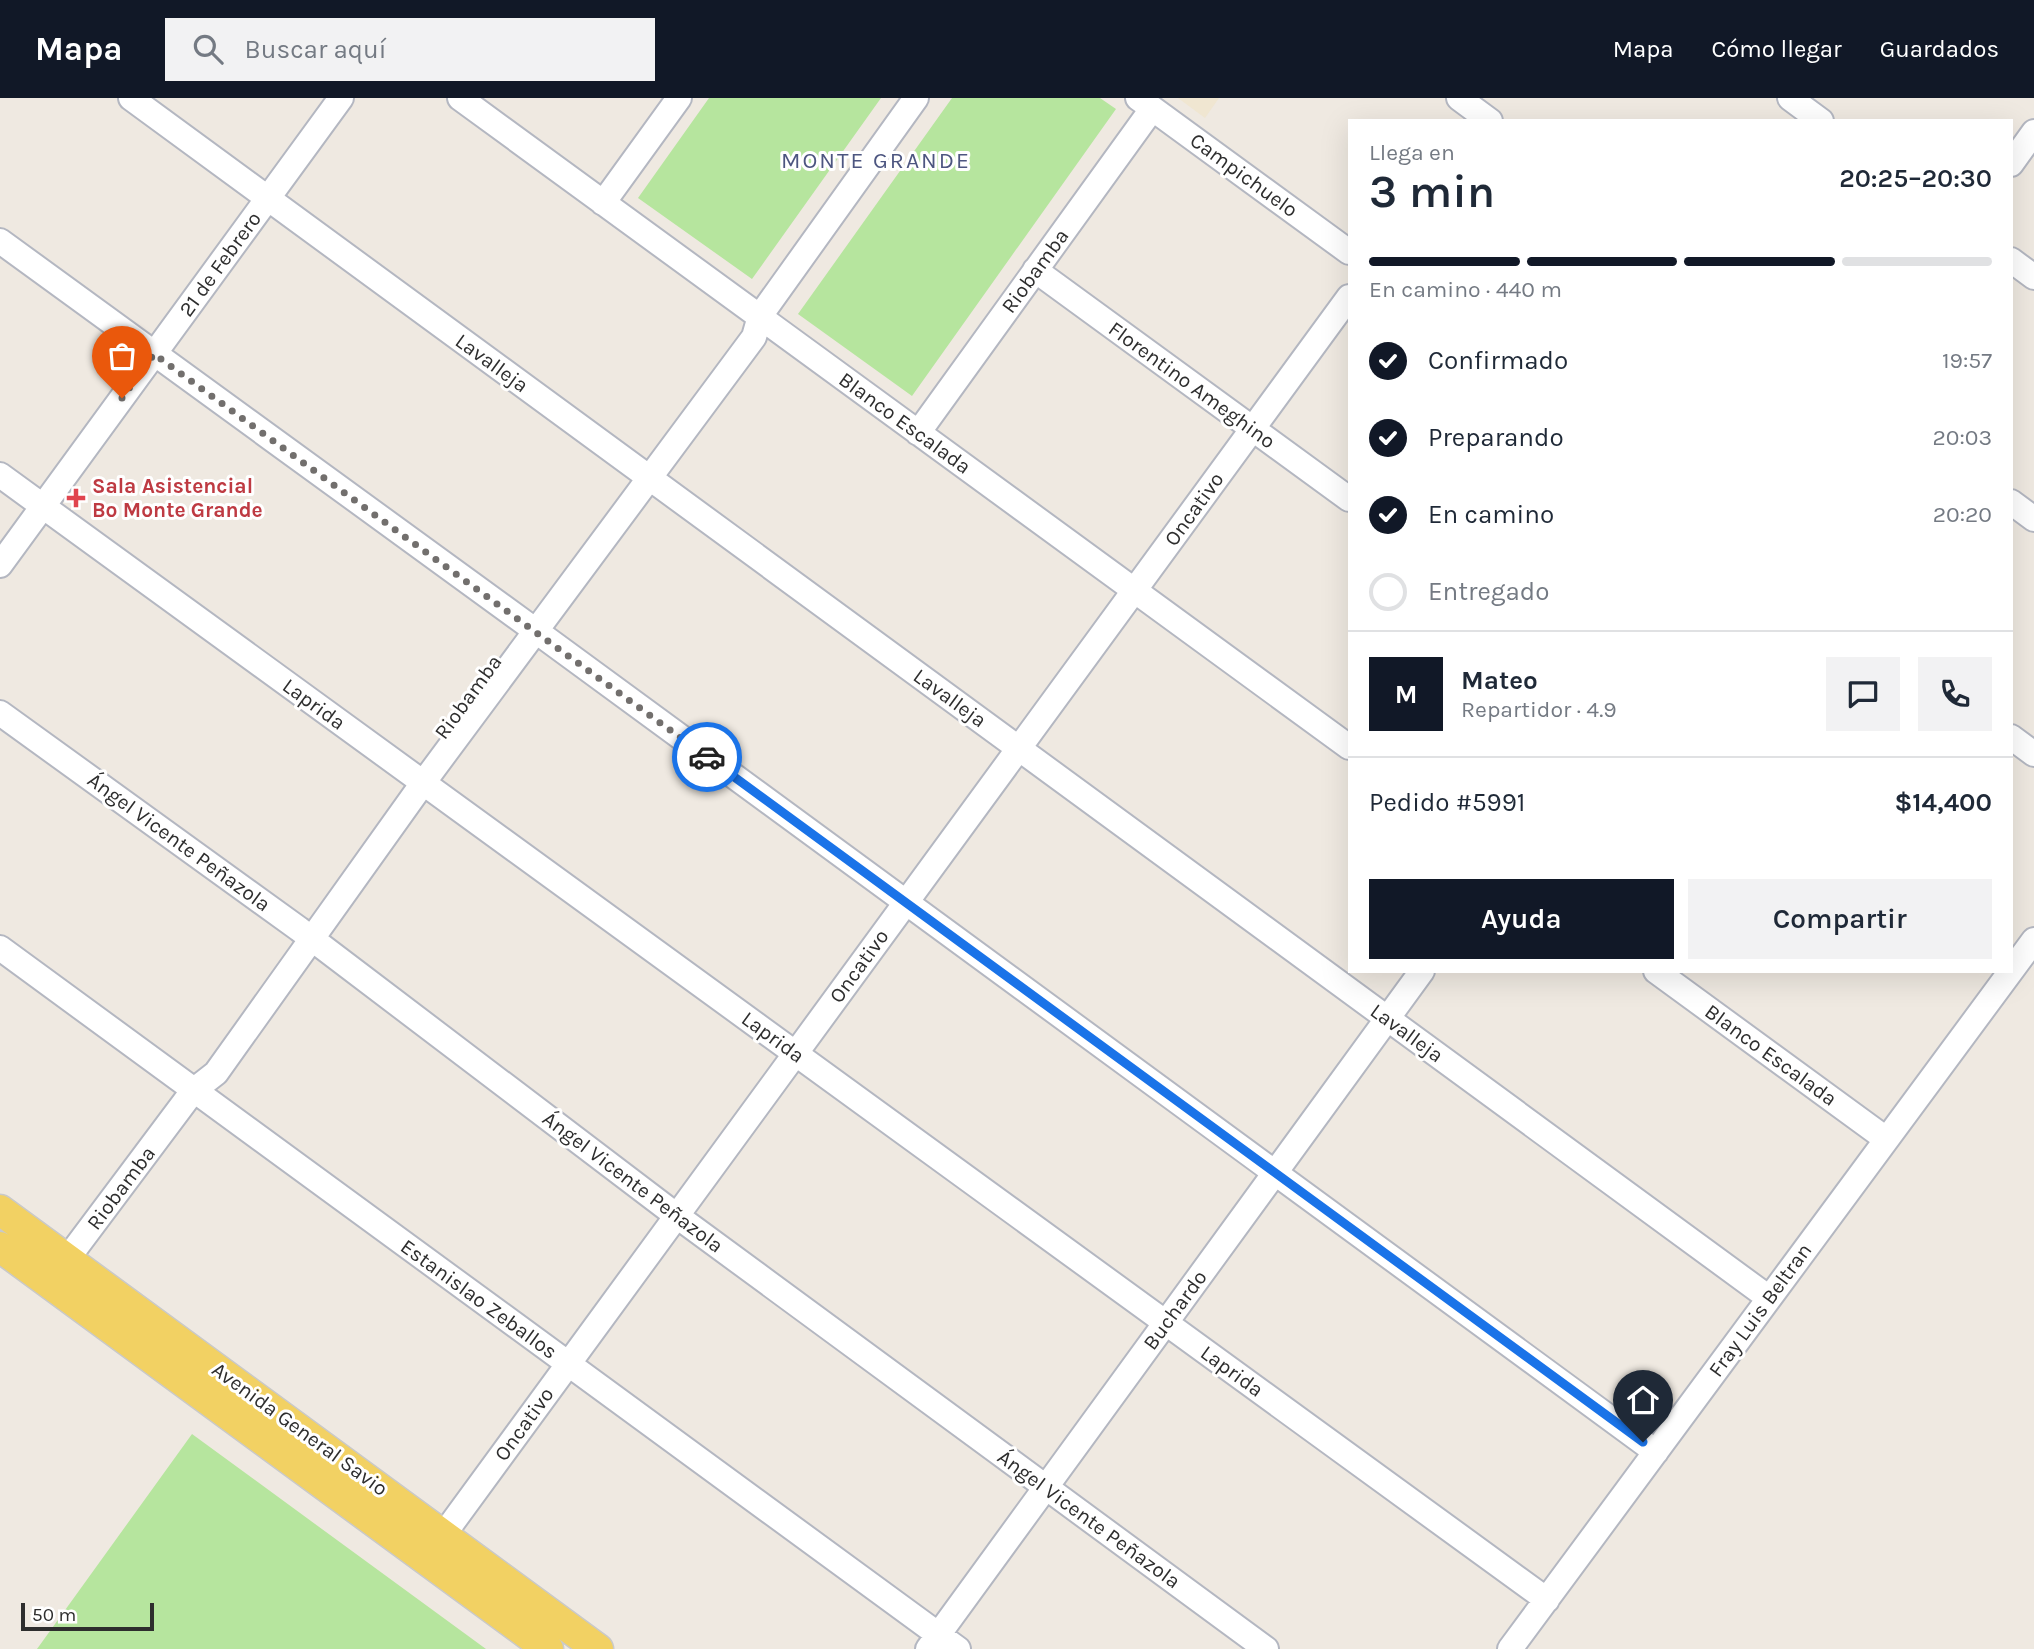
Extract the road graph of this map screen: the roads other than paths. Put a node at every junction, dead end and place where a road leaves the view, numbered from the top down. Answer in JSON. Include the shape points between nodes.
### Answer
{"nodes":[{"id":1,"x":131,"y":98,"type":"edge"},
{"id":2,"x":341,"y":98,"type":"edge"},
{"id":3,"x":460,"y":98,"type":"edge"},
{"id":4,"x":679,"y":98,"type":"edge"},
{"id":5,"x":916,"y":98,"type":"edge"},
{"id":6,"x":1459,"y":98,"type":"edge"},
{"id":7,"x":1790,"y":98,"type":"edge"},
{"id":8,"x":1145,"y":103,"type":"edge"},
{"id":9,"x":1486,"y":114,"type":"edge"},
{"id":10,"x":1818,"y":119,"type":"edge"},
{"id":11,"x":2034,"y":132,"type":"edge"},
{"id":12,"x":2013,"y":161,"type":"edge"},
{"id":13,"x":268,"y":198,"type":"junction"},
{"id":14,"x":603,"y":203,"type":"junction"},
{"id":15,"x":0,"y":241,"type":"edge"},
{"id":16,"x":1348,"y":252,"type":"edge"},
{"id":17,"x":2013,"y":261,"type":"edge"},
{"id":18,"x":1035,"y":270,"type":"junction"},
{"id":19,"x":2034,"y":277,"type":"edge"},
{"id":20,"x":1348,"y":298,"type":"edge"},
{"id":21,"x":760,"y":317,"type":"junction"},
{"id":22,"x":154,"y":354,"type":"junction"},
{"id":23,"x":1253,"y":429,"type":"junction"},
{"id":24,"x":918,"y":433,"type":"junction"},
{"id":25,"x":642,"y":473,"type":"junction"},
{"id":26,"x":0,"y":475,"type":"edge"},
{"id":27,"x":1348,"y":498,"type":"edge"},
{"id":28,"x":2013,"y":503,"type":"edge"},
{"id":29,"x":43,"y":506,"type":"junction"},
{"id":30,"x":2034,"y":519,"type":"edge"},
{"id":31,"x":0,"y":565,"type":"edge"},
{"id":32,"x":1134,"y":590,"type":"junction"},
{"id":33,"x":529,"y":626,"type":"junction"},
{"id":34,"x":0,"y":713,"type":"edge"},
{"id":35,"x":2013,"y":738,"type":"edge"},
{"id":36,"x":1348,"y":746,"type":"edge"},
{"id":37,"x":1019,"y":748,"type":"junction"},
{"id":38,"x":2034,"y":754,"type":"edge"},
{"id":39,"x":417,"y":779,"type":"junction"},
{"id":40,"x":906,"y":903,"type":"junction"},
{"id":41,"x":306,"y":934,"type":"junction"},
{"id":42,"x":2034,"y":940,"type":"edge"},
{"id":43,"x":0,"y":948,"type":"edge"},
{"id":44,"x":2013,"y":965,"type":"edge"},
{"id":45,"x":1421,"y":973,"type":"edge"},
{"id":46,"x":1659,"y":973,"type":"edge"},
{"id":47,"x":2006,"y":973,"type":"edge"},
{"id":48,"x":1388,"y":1018,"type":"junction"},
{"id":49,"x":796,"y":1053,"type":"junction"},
{"id":50,"x":193,"y":1091,"type":"junction"},
{"id":51,"x":1886,"y":1139,"type":"junction"},
{"id":52,"x":1275,"y":1173,"type":"junction"},
{"id":53,"x":0,"y":1210,"type":"edge"},
{"id":54,"x":677,"y":1216,"type":"junction"},
{"id":55,"x":0,"y":1248,"type":"edge"},
{"id":56,"x":68,"y":1260,"type":"junction"},
{"id":57,"x":48,"y":1283,"type":"junction"},
{"id":58,"x":1769,"y":1298,"type":"junction"},
{"id":59,"x":1166,"y":1323,"type":"junction"},
{"id":60,"x":569,"y":1364,"type":"junction"},
{"id":61,"x":1656,"y":1452,"type":"junction"},
{"id":62,"x":1045,"y":1488,"type":"junction"},
{"id":63,"x":444,"y":1534,"type":"junction"},
{"id":64,"x":1547,"y":1600,"type":"junction"},
{"id":65,"x":942,"y":1644,"type":"edge"},
{"id":66,"x":548,"y":1649,"type":"edge"},
{"id":67,"x":598,"y":1649,"type":"edge"},
{"id":68,"x":1266,"y":1649,"type":"edge"},
{"id":69,"x":1510,"y":1649,"type":"edge"}],
"edges":[{"from":1,"to":13,"type":"street","name":"Lavalleja"},
{"from":2,"to":13,"type":"street","name":"21 de Febrero"},
{"from":3,"to":14,"type":"street","name":"Blanco Escalada"},
{"from":4,"to":14,"type":"street"},
{"from":5,"to":21,"type":"street","name":"Riobamba"},
{"from":6,"to":9,"type":"street"},
{"from":7,"to":10,"type":"street"},
{"from":8,"to":16,"type":"street","name":"Campichuelo"},
{"from":8,"to":18,"type":"street","name":"Riobamba"},
{"from":11,"to":12,"type":"street"},
{"from":13,"to":22,"type":"street","name":"21 de Febrero"},
{"from":13,"to":25,"type":"street","name":"Lavalleja"},
{"from":14,"to":21,"type":"street","name":"Blanco Escalada"},
{"from":15,"to":22,"type":"street"},
{"from":17,"to":19,"type":"street"},
{"from":18,"to":23,"type":"street","name":"Florentino Ameghino"},
{"from":18,"to":24,"type":"street","name":"Riobamba"},
{"from":20,"to":23,"type":"street","name":"Oncativo"},
{"from":21,"to":24,"type":"street","name":"Blanco Escalada"},
{"from":21,"to":25,"type":"street","name":"Riobamba","via":[[741,329]]},
{"from":22,"to":29,"type":"street","name":"21 de Febrero"},
{"from":22,"to":33,"type":"street"},
{"from":23,"to":27,"type":"street","name":"Florentino Ameghino"},
{"from":23,"to":32,"type":"street","name":"Oncativo"},
{"from":24,"to":32,"type":"street","name":"Blanco Escalada"},
{"from":25,"to":33,"type":"street","name":"Riobamba"},
{"from":25,"to":37,"type":"street","name":"Lavalleja"},
{"from":26,"to":29,"type":"street","name":"Laprida"},
{"from":28,"to":30,"type":"street"},
{"from":29,"to":31,"type":"street","name":"21 de Febrero"},
{"from":29,"to":39,"type":"street","name":"Laprida"},
{"from":32,"to":36,"type":"street","name":"Blanco Escalada"},
{"from":32,"to":37,"type":"street","name":"Oncativo"},
{"from":33,"to":39,"type":"street","name":"Riobamba"},
{"from":33,"to":40,"type":"street"},
{"from":34,"to":41,"type":"street","name":"Ángel Vicente Peñazola"},
{"from":35,"to":38,"type":"street"},
{"from":37,"to":40,"type":"street","name":"Oncativo"},
{"from":37,"to":48,"type":"street","name":"Lavalleja"},
{"from":39,"to":41,"type":"street","name":"Riobamba"},
{"from":39,"to":49,"type":"street","name":"Laprida"},
{"from":40,"to":49,"type":"street","name":"Oncativo"},
{"from":40,"to":52,"type":"street"},
{"from":41,"to":50,"type":"street","name":"Riobamba","via":[[216,1073]]},
{"from":41,"to":54,"type":"street","name":"Ángel Vicente Peñazola"},
{"from":42,"to":44,"type":"street","name":"Fray Luis Beltran"},
{"from":43,"to":50,"type":"street","name":"Estanislao Zeballos"},
{"from":45,"to":48,"type":"street","name":"Buchardo"},
{"from":46,"to":51,"type":"street","name":"Blanco Escalada"},
{"from":47,"to":51,"type":"street","name":"Fray Luis Beltran"},
{"from":48,"to":52,"type":"street","name":"Buchardo"},
{"from":48,"to":58,"type":"street","name":"Lavalleja"},
{"from":49,"to":54,"type":"street","name":"Oncativo"},
{"from":49,"to":59,"type":"street","name":"Laprida"},
{"from":50,"to":56,"type":"street","name":"Riobamba"},
{"from":50,"to":60,"type":"street","name":"Estanislao Zeballos"},
{"from":51,"to":58,"type":"street","name":"Fray Luis Beltran"},
{"from":52,"to":59,"type":"street","name":"Buchardo"},
{"from":52,"to":61,"type":"street"},
{"from":53,"to":56,"type":"main road","name":"Avenida General Savio"},
{"from":54,"to":60,"type":"street","name":"Oncativo"},
{"from":54,"to":62,"type":"street","name":"Ángel Vicente Peñazola"},
{"from":55,"to":57,"type":"main road","name":"Avenida General Savio"},
{"from":56,"to":57,"type":"street","name":"Riobamba"},
{"from":56,"to":63,"type":"main road","name":"Avenida General Savio"},
{"from":57,"to":66,"type":"main road","name":"Avenida General Savio"},
{"from":58,"to":61,"type":"street","name":"Fray Luis Beltran"},
{"from":59,"to":62,"type":"street","name":"Buchardo"},
{"from":59,"to":64,"type":"street","name":"Laprida"},
{"from":60,"to":63,"type":"street","name":"Oncativo"},
{"from":60,"to":65,"type":"street","name":"Estanislao Zeballos"},
{"from":61,"to":64,"type":"street","name":"Fray Luis Beltran"},
{"from":62,"to":65,"type":"street","name":"Buchardo"},
{"from":62,"to":68,"type":"street","name":"Ángel Vicente Peñazola"},
{"from":63,"to":67,"type":"main road","name":"Avenida General Savio"},
{"from":64,"to":69,"type":"street","name":"Fray Luis Beltran"}]}
